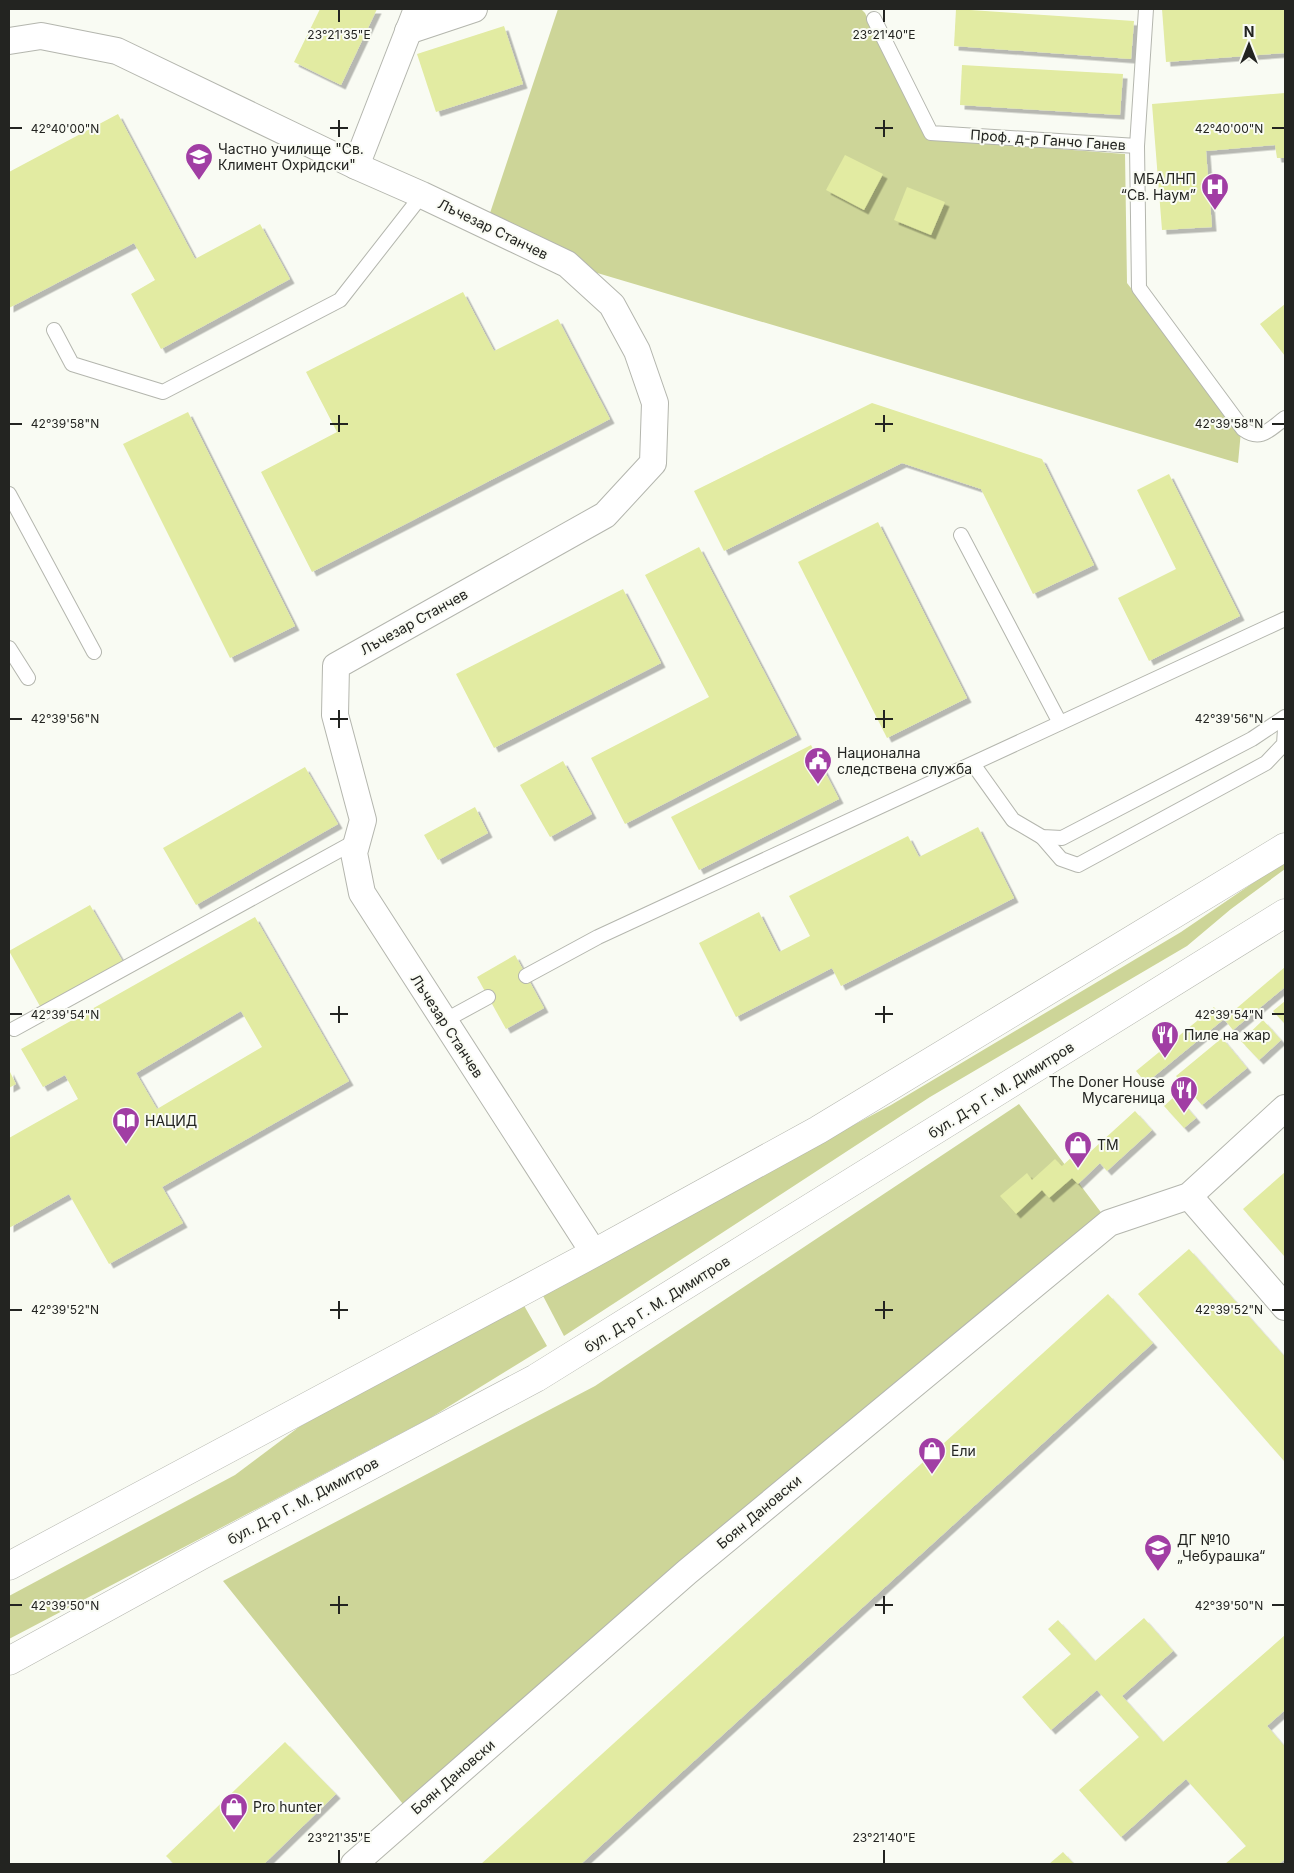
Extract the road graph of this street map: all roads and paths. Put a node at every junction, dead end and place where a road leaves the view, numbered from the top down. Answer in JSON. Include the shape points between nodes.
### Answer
{"nodes":[{"id":1,"x":474,"y":9,"type":"edge"},
{"id":2,"x":1146,"y":9,"type":"edge"},
{"id":3,"x":874,"y":19,"type":"dead end"},
{"id":4,"x":412,"y":20,"type":"edge"},
{"id":5,"x":9,"y":41,"type":"edge"},
{"id":6,"x":1137,"y":146,"type":"junction"},
{"id":7,"x":356,"y":166,"type":"junction"},
{"id":8,"x":422,"y":195,"type":"junction"},
{"id":9,"x":54,"y":330,"type":"dead end"},
{"id":10,"x":1285,"y":418,"type":"edge"},
{"id":11,"x":9,"y":494,"type":"edge"},
{"id":12,"x":962,"y":536,"type":"dead end"},
{"id":13,"x":1285,"y":619,"type":"edge"},
{"id":14,"x":9,"y":648,"type":"edge"},
{"id":15,"x":94,"y":652,"type":"dead end"},
{"id":16,"x":28,"y":678,"type":"dead end"},
{"id":17,"x":1285,"y":717,"type":"edge"},
{"id":18,"x":1060,"y":723,"type":"junction"},
{"id":19,"x":1285,"y":729,"type":"edge"},
{"id":20,"x":973,"y":764,"type":"junction"},
{"id":21,"x":1042,"y":837,"type":"junction"},
{"id":22,"x":358,"y":840,"type":"junction"},
{"id":23,"x":1285,"y":847,"type":"edge"},
{"id":24,"x":1285,"y":913,"type":"edge"},
{"id":25,"x":526,"y":976,"type":"dead end"},
{"id":26,"x":488,"y":997,"type":"dead end"},
{"id":27,"x":444,"y":1021,"type":"junction"},
{"id":28,"x":14,"y":1029,"type":"dead end"},
{"id":29,"x":1285,"y":1108,"type":"edge"},
{"id":30,"x":1189,"y":1196,"type":"junction"},
{"id":31,"x":594,"y":1253,"type":"junction"},
{"id":32,"x":1285,"y":1307,"type":"edge"},
{"id":33,"x":9,"y":1566,"type":"edge"},
{"id":34,"x":9,"y":1662,"type":"edge"},
{"id":35,"x":354,"y":1864,"type":"edge"}],
"edges":[{"from":1,"to":4,"type":"street"},
{"from":2,"to":6,"type":"lane"},
{"from":3,"to":6,"type":"lane","name":"Проф. д-р Ганчо Ганев","via":[[931,133]]},
{"from":4,"to":7,"type":"street"},
{"from":5,"to":7,"type":"street","name":"Лъчезар Станчев","via":[[41,36],[118,51]]},
{"from":6,"to":10,"type":"lane","name":"Проф. д-р Ганчо Ганев","via":[[1139,288],[1243,429],[1251,434],[1264,434]]},
{"from":7,"to":8,"type":"street","name":"Лъчезар Станчев"},
{"from":8,"to":9,"type":"lane","via":[[340,300],[163,392],[72,364]]},
{"from":8,"to":22,"type":"street","name":"Лъчезар Станчев","via":[[567,264],[612,305],[637,352],[655,402],[653,463],[605,515],[336,666],[335,715],[364,820]]},
{"from":11,"to":15,"type":"lane"},
{"from":12,"to":18,"type":"lane"},
{"from":13,"to":18,"type":"lane"},
{"from":14,"to":16,"type":"lane"},
{"from":17,"to":21,"type":"lane","via":[[1252,738],[1062,838]]},
{"from":18,"to":20,"type":"lane"},
{"from":19,"to":21,"type":"lane","via":[[1284,744],[1266,763],[1078,865],[1061,859]]},
{"from":20,"to":21,"type":"lane","via":[[1013,820]]},
{"from":20,"to":25,"type":"lane","via":[[598,937]]},
{"from":22,"to":27,"type":"street","name":"Лъчезар Станчев","via":[[354,853],[362,893]]},
{"from":22,"to":28,"type":"lane"},
{"from":23,"to":31,"type":"main road","via":[[818,1130]]},
{"from":24,"to":34,"type":"main road","name":"бул. Д-р Г. М. Димитров","via":[[536,1378],[202,1555]]},
{"from":26,"to":27,"type":"lane"},
{"from":27,"to":31,"type":"street","name":"Лъчезар Станчев"},
{"from":29,"to":30,"type":"street","name":"Боян Дановски"},
{"from":30,"to":32,"type":"street"},
{"from":30,"to":35,"type":"street","name":"Боян Дановски","via":[[1109,1223],[687,1572]]},
{"from":31,"to":33,"type":"main road"}]}
